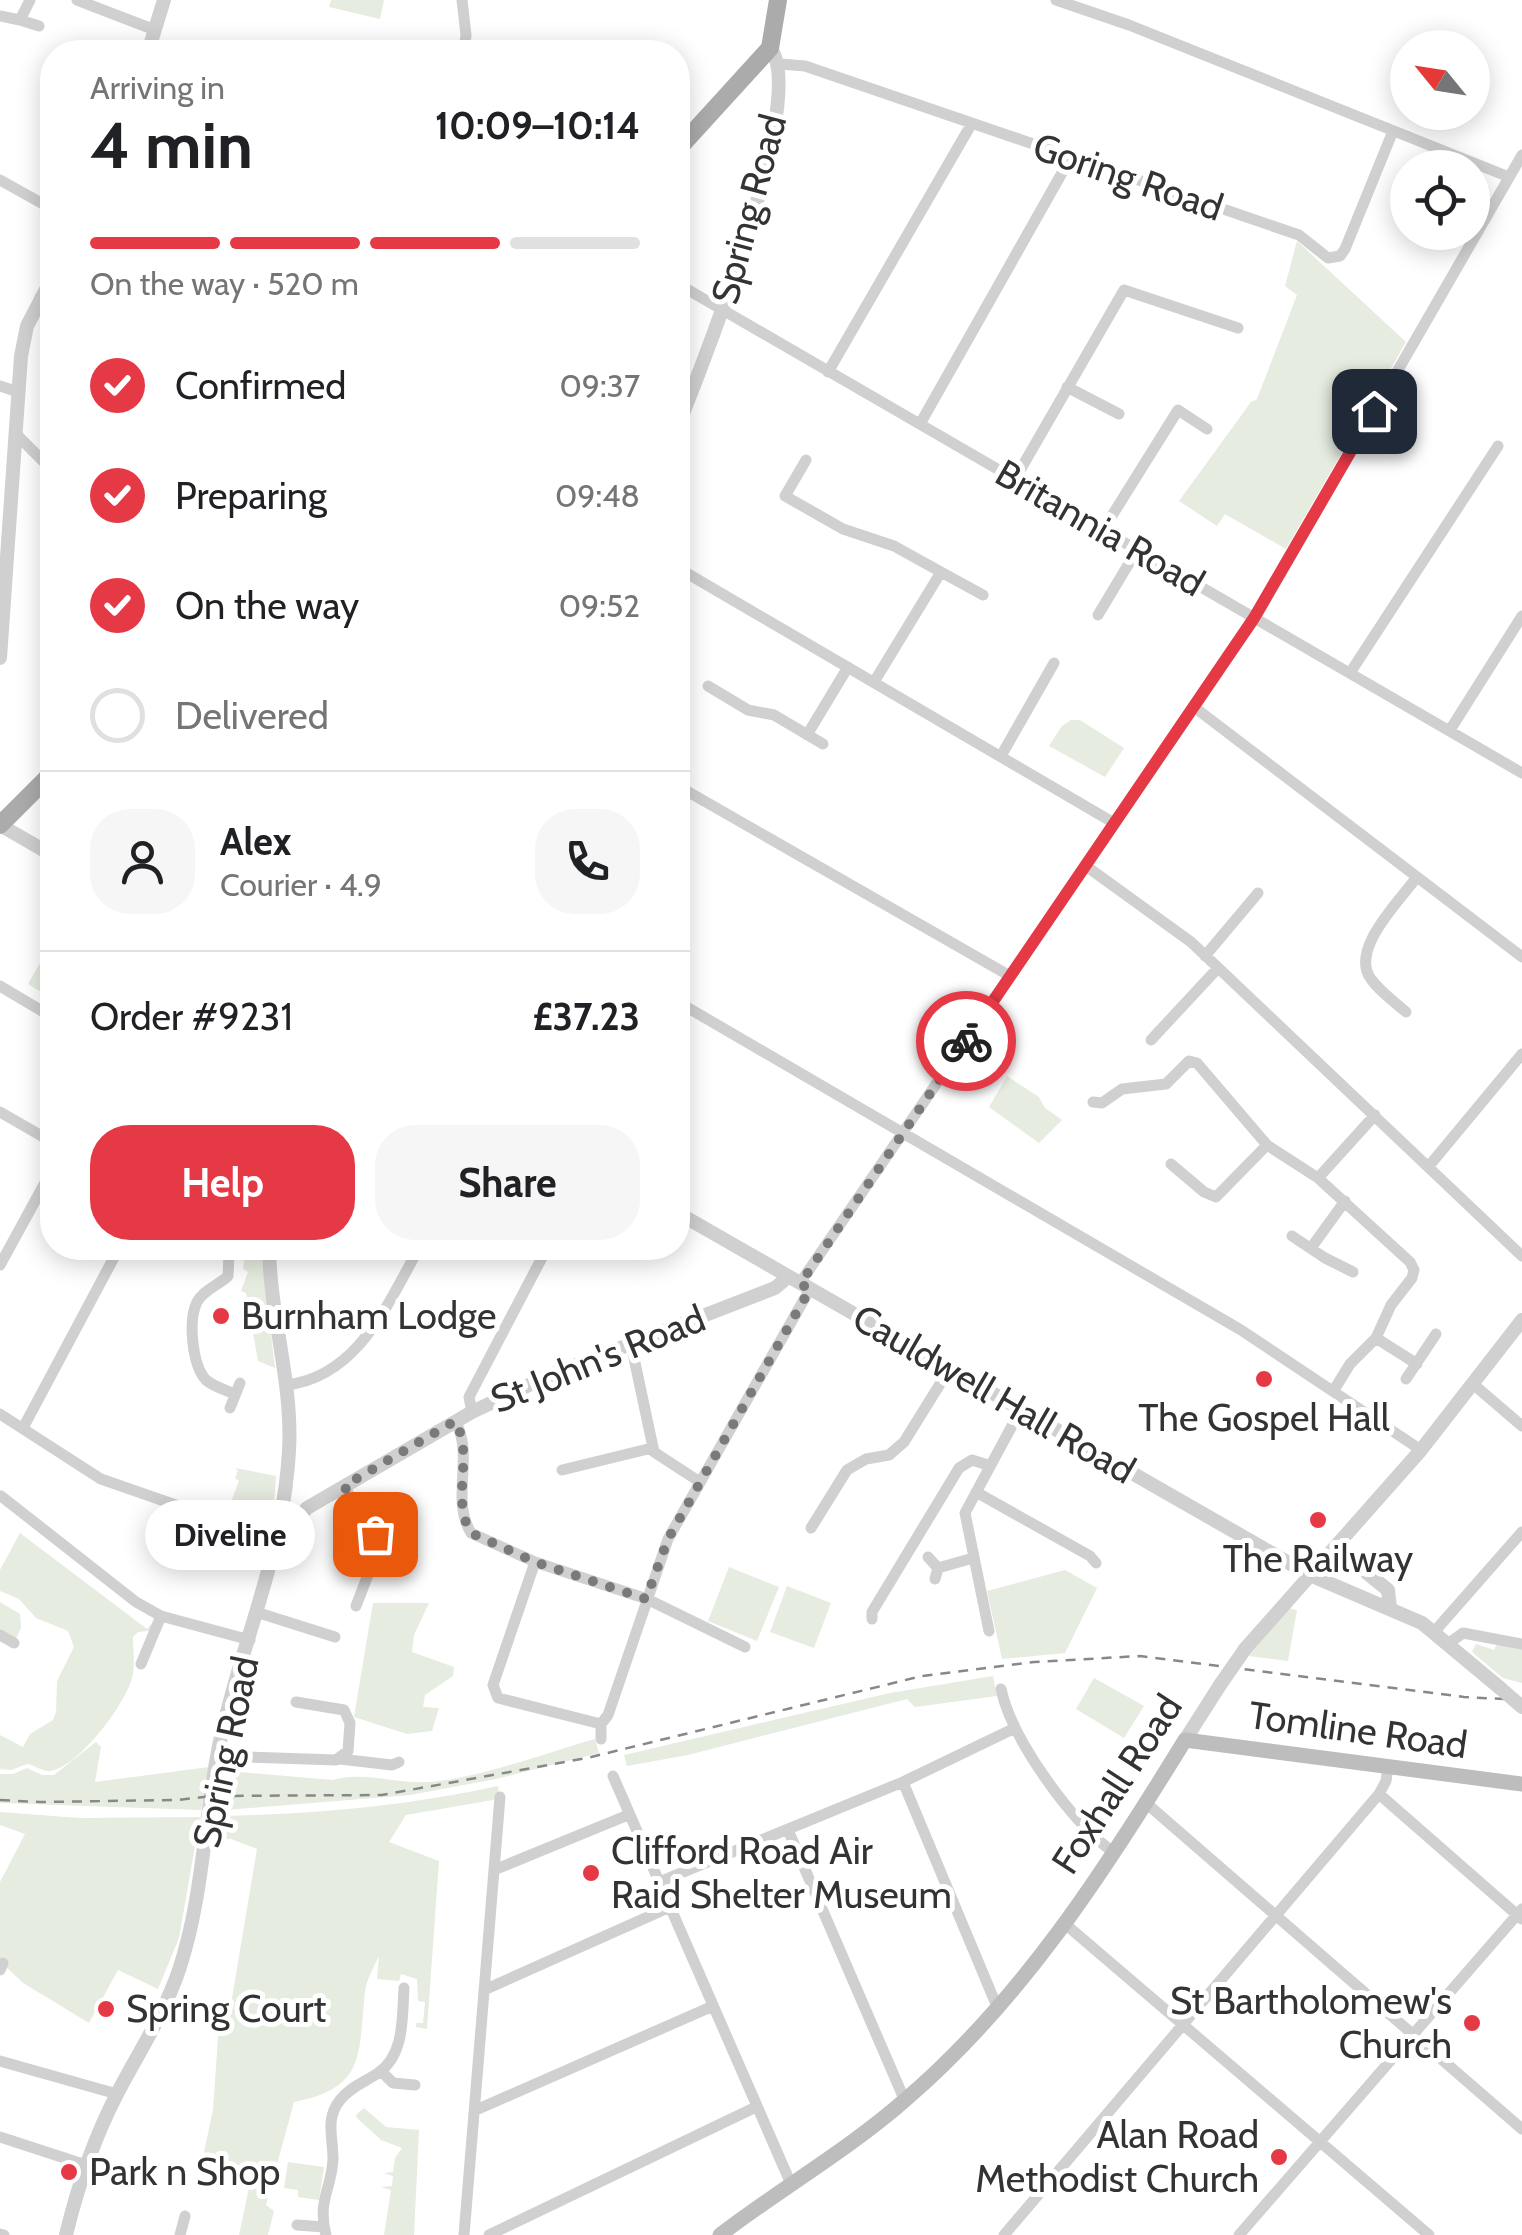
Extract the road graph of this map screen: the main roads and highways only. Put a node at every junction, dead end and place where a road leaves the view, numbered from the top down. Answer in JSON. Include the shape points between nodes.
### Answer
{"nodes":[{"id":1,"x":778,"y":0,"type":"edge"},
{"id":2,"x":690,"y":137,"type":"edge"},
{"id":3,"x":40,"y":785,"type":"edge"},
{"id":4,"x":0,"y":825,"type":"edge"},
{"id":5,"x":1185,"y":1740,"type":"joint"},
{"id":6,"x":1522,"y":1784,"type":"edge"},
{"id":7,"x":730,"y":2232,"type":"edge"}],
"edges":[{"from":1,"to":2,"type":"main road","via":[[775,56]]},
{"from":3,"to":4,"type":"main road"},
{"from":5,"to":6,"type":"main road","name":"Tomline Road"},
{"from":5,"to":7,"type":"main road","name":"Foxhall Road","via":[[1064,1923],[998,2008],[905,2100]]}]}
